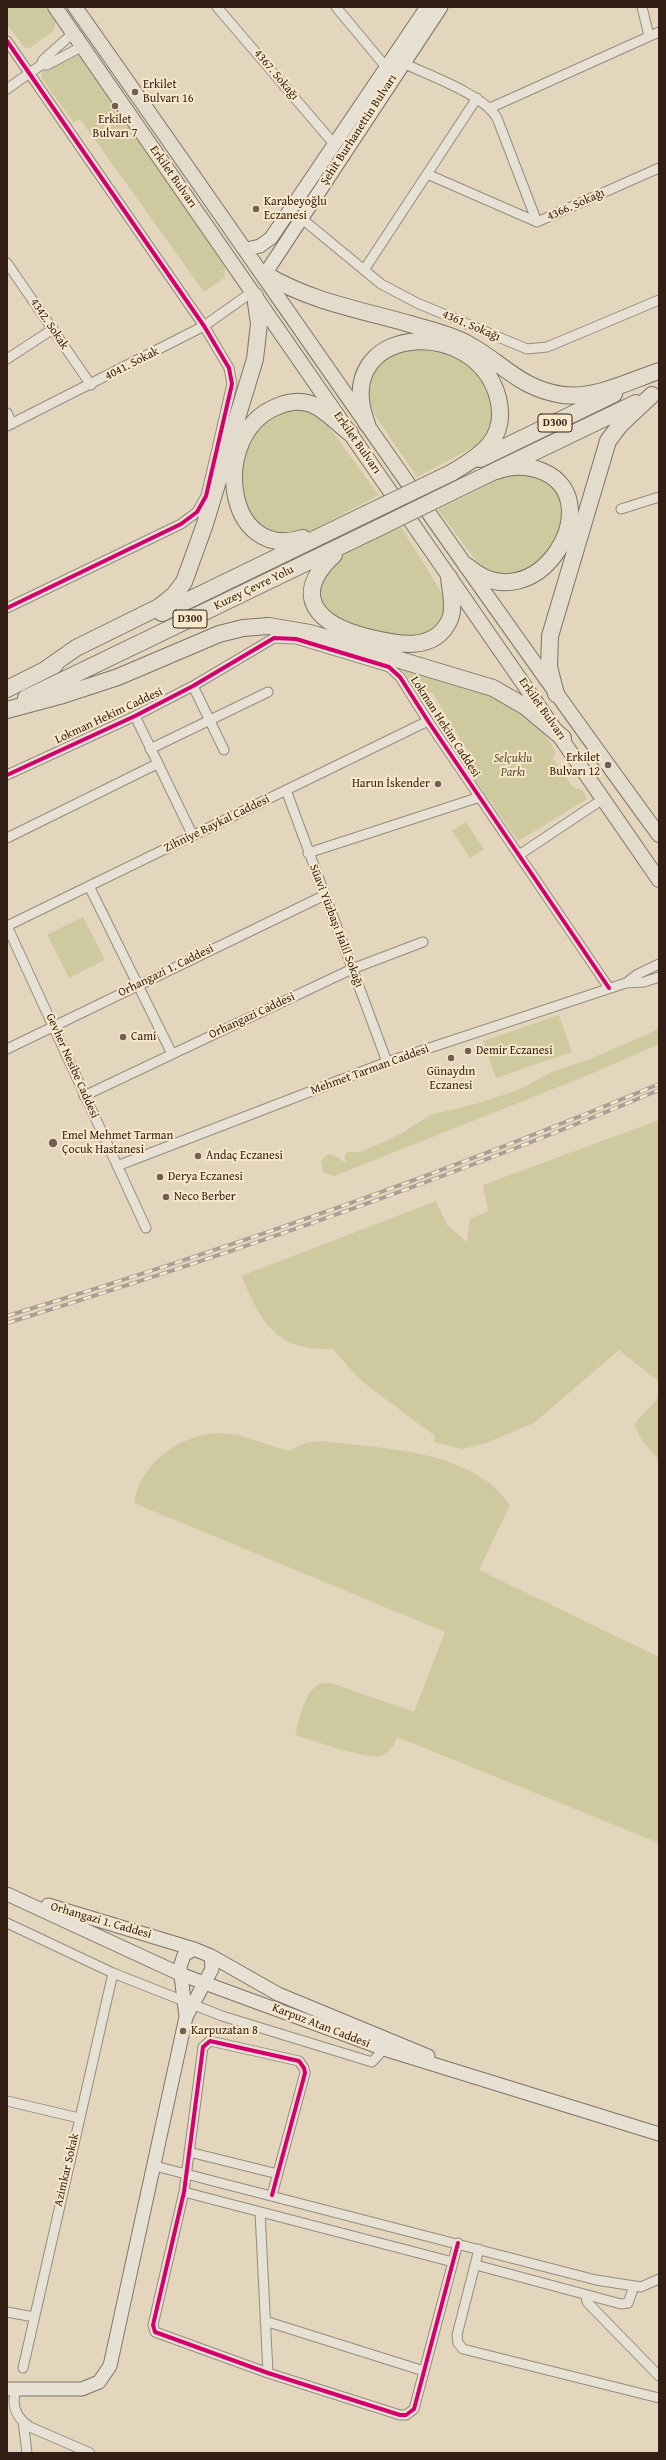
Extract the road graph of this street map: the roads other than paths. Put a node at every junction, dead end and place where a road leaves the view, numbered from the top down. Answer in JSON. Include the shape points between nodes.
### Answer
{"nodes":[{"id":1,"x":55,"y":7,"type":"edge"},
{"id":2,"x":75,"y":7,"type":"edge"},
{"id":3,"x":218,"y":7,"type":"edge"},
{"id":4,"x":336,"y":7,"type":"edge"},
{"id":5,"x":427,"y":7,"type":"edge"},
{"id":6,"x":441,"y":7,"type":"edge"},
{"id":7,"x":642,"y":7,"type":"edge"},
{"id":8,"x":659,"y":32,"type":"edge"},
{"id":9,"x":74,"y":33,"type":"junction"},
{"id":10,"x":649,"y":36,"type":"junction"},
{"id":11,"x":7,"y":41,"type":"edge"},
{"id":12,"x":82,"y":46,"type":"junction"},
{"id":13,"x":403,"y":63,"type":"junction"},
{"id":14,"x":41,"y":65,"type":"junction"},
{"id":15,"x":386,"y":67,"type":"junction"},
{"id":16,"x":30,"y":72,"type":"junction"},
{"id":17,"x":7,"y":89,"type":"edge"},
{"id":18,"x":477,"y":98,"type":"junction"},
{"id":19,"x":490,"y":108,"type":"junction"},
{"id":20,"x":334,"y":144,"type":"junction"},
{"id":21,"x":659,"y":168,"type":"edge"},
{"id":22,"x":427,"y":174,"type":"junction"},
{"id":23,"x":302,"y":218,"type":"junction"},
{"id":24,"x":537,"y":222,"type":"junction"},
{"id":25,"x":246,"y":249,"type":"junction"},
{"id":26,"x":7,"y":263,"type":"edge"},
{"id":27,"x":364,"y":270,"type":"junction"},
{"id":28,"x":265,"y":274,"type":"junction"},
{"id":29,"x":253,"y":294,"type":"junction"},
{"id":30,"x":659,"y":300,"type":"edge"},
{"id":31,"x":204,"y":326,"type":"junction"},
{"id":32,"x":53,"y":329,"type":"junction"},
{"id":33,"x":7,"y":359,"type":"edge"},
{"id":34,"x":659,"y":372,"type":"edge"},
{"id":35,"x":90,"y":385,"type":"junction"},
{"id":36,"x":656,"y":394,"type":"edge"},
{"id":37,"x":7,"y":413,"type":"edge"},
{"id":38,"x":367,"y":424,"type":"junction"},
{"id":39,"x":10,"y":425,"type":"edge"},
{"id":40,"x":350,"y":433,"type":"junction"},
{"id":41,"x":496,"y":471,"type":"junction"},
{"id":42,"x":451,"y":473,"type":"junction"},
{"id":43,"x":659,"y":497,"type":"edge"},
{"id":44,"x":621,"y":509,"type":"dead end"},
{"id":45,"x":341,"y":526,"type":"junction"},
{"id":46,"x":345,"y":544,"type":"junction"},
{"id":47,"x":467,"y":566,"type":"junction"},
{"id":48,"x":449,"y":577,"type":"junction"},
{"id":49,"x":7,"y":608,"type":"edge"},
{"id":50,"x":46,"y":669,"type":"junction"},
{"id":51,"x":193,"y":686,"type":"junction"},
{"id":52,"x":7,"y":689,"type":"edge"},
{"id":53,"x":268,"y":692,"type":"dead end"},
{"id":54,"x":556,"y":694,"type":"junction"},
{"id":55,"x":7,"y":707,"type":"edge"},
{"id":56,"x":7,"y":710,"type":"edge"},
{"id":57,"x":135,"y":716,"type":"junction"},
{"id":58,"x":210,"y":720,"type":"junction"},
{"id":59,"x":428,"y":721,"type":"junction"},
{"id":60,"x":563,"y":738,"type":"junction"},
{"id":61,"x":150,"y":749,"type":"junction"},
{"id":62,"x":224,"y":750,"type":"dead end"},
{"id":63,"x":157,"y":764,"type":"junction"},
{"id":64,"x":7,"y":775,"type":"edge"},
{"id":65,"x":286,"y":790,"type":"junction"},
{"id":66,"x":480,"y":797,"type":"junction"},
{"id":67,"x":603,"y":799,"type":"junction"},
{"id":68,"x":659,"y":835,"type":"edge"},
{"id":69,"x":193,"y":836,"type":"junction"},
{"id":70,"x":7,"y":838,"type":"edge"},
{"id":71,"x":308,"y":853,"type":"junction"},
{"id":72,"x":519,"y":855,"type":"junction"},
{"id":73,"x":659,"y":880,"type":"edge"},
{"id":74,"x":89,"y":886,"type":"junction"},
{"id":75,"x":325,"y":894,"type":"junction"},
{"id":76,"x":7,"y":926,"type":"edge"},
{"id":77,"x":423,"y":942,"type":"dead end"},
{"id":78,"x":659,"y":964,"type":"edge"},
{"id":79,"x":352,"y":969,"type":"junction"},
{"id":80,"x":659,"y":977,"type":"edge"},
{"id":81,"x":626,"y":983,"type":"junction"},
{"id":82,"x":138,"y":984,"type":"junction"},
{"id":83,"x":610,"y":988,"type":"junction"},
{"id":84,"x":55,"y":1026,"type":"junction"},
{"id":85,"x":7,"y":1049,"type":"edge"},
{"id":86,"x":172,"y":1054,"type":"junction"},
{"id":87,"x":387,"y":1062,"type":"junction"},
{"id":88,"x":84,"y":1096,"type":"junction"},
{"id":89,"x":117,"y":1166,"type":"junction"},
{"id":90,"x":146,"y":1228,"type":"dead end"},
{"id":91,"x":7,"y":1894,"type":"edge"},
{"id":92,"x":7,"y":1923,"type":"edge"},
{"id":93,"x":194,"y":1949,"type":"junction"},
{"id":94,"x":211,"y":1956,"type":"junction"},
{"id":95,"x":113,"y":1973,"type":"junction"},
{"id":96,"x":180,"y":1974,"type":"junction"},
{"id":97,"x":206,"y":1983,"type":"junction"},
{"id":98,"x":188,"y":2003,"type":"junction"},
{"id":99,"x":384,"y":2049,"type":"junction"},
{"id":100,"x":463,"y":2073,"type":"junction"},
{"id":101,"x":7,"y":2100,"type":"edge"},
{"id":102,"x":79,"y":2118,"type":"junction"},
{"id":103,"x":659,"y":2134,"type":"edge"},
{"id":104,"x":189,"y":2152,"type":"junction"},
{"id":105,"x":155,"y":2166,"type":"junction"},
{"id":106,"x":186,"y":2174,"type":"junction"},
{"id":107,"x":278,"y":2174,"type":"junction"},
{"id":108,"x":184,"y":2192,"type":"junction"},
{"id":109,"x":272,"y":2195,"type":"junction"},
{"id":110,"x":260,"y":2212,"type":"junction"},
{"id":111,"x":458,"y":2243,"type":"junction"},
{"id":112,"x":479,"y":2249,"type":"junction"},
{"id":113,"x":453,"y":2262,"type":"junction"},
{"id":114,"x":476,"y":2265,"type":"junction"},
{"id":115,"x":659,"y":2279,"type":"edge"},
{"id":116,"x":634,"y":2286,"type":"junction"},
{"id":117,"x":586,"y":2295,"type":"junction"},
{"id":118,"x":7,"y":2312,"type":"edge"},
{"id":119,"x":34,"y":2317,"type":"junction"},
{"id":120,"x":265,"y":2321,"type":"junction"},
{"id":121,"x":23,"y":2368,"type":"dead end"},
{"id":122,"x":424,"y":2371,"type":"junction"},
{"id":123,"x":268,"y":2373,"type":"junction"},
{"id":124,"x":659,"y":2376,"type":"edge"},
{"id":125,"x":12,"y":2389,"type":"edge"},
{"id":126,"x":659,"y":2398,"type":"edge"},
{"id":127,"x":23,"y":2421,"type":"junction"},
{"id":128,"x":27,"y":2453,"type":"edge"},
{"id":129,"x":90,"y":2453,"type":"edge"}],
"edges":[{"from":1,"to":9,"type":"main road","name":"Erkilet Bulvarı"},
{"from":2,"to":25,"type":"main road","name":"Erkilet Bulvarı"},
{"from":3,"to":20,"type":"street","name":"4367. Sokağı"},
{"from":4,"to":15,"type":"street"},
{"from":5,"to":15,"type":"street","name":"Şehit Burhanettin Bulvarı"},
{"from":6,"to":13,"type":"street","name":"Şehit Burhanettin Bulvarı"},
{"from":7,"to":10,"type":"street"},
{"from":8,"to":10,"type":"street"},
{"from":9,"to":12,"type":"main road","name":"Erkilet Bulvarı"},
{"from":9,"to":14,"type":"street","via":[[43,60]]},
{"from":10,"to":19,"type":"street"},
{"from":11,"to":16,"type":"street"},
{"from":12,"to":14,"type":"street","via":[[47,65]]},
{"from":12,"to":29,"type":"main road","name":"Erkilet Bulvarı"},
{"from":13,"to":15,"type":"street"},
{"from":13,"to":18,"type":"street"},
{"from":13,"to":23,"type":"street","name":"Şehit Burhanettin Bulvarı"},
{"from":14,"to":16,"type":"street"},
{"from":15,"to":20,"type":"street","name":"Şehit Burhanettin Bulvarı"},
{"from":16,"to":17,"type":"street"},
{"from":16,"to":31,"type":"street"},
{"from":18,"to":19,"type":"street"},
{"from":18,"to":22,"type":"street"},
{"from":19,"to":24,"type":"street","via":[[497,118]]},
{"from":20,"to":25,"type":"street","name":"Şehit Burhanettin Bulvarı","via":[[271,238],[260,246]]},
{"from":21,"to":24,"type":"street","name":"4366. Sokağı"},
{"from":22,"to":24,"type":"street","name":"4366. Sokağı"},
{"from":22,"to":27,"type":"street"},
{"from":23,"to":27,"type":"street","name":"4361. Sokağı"},
{"from":23,"to":28,"type":"street","name":"Şehit Burhanettin Bulvarı"},
{"from":25,"to":28,"type":"main road","name":"Erkilet Bulvarı"},
{"from":26,"to":32,"type":"street","name":"4342. Sokak"},
{"from":27,"to":30,"type":"street","name":"4361. Sokağı","via":[[381,284],[417,303],[527,349],[547,347]]},
{"from":28,"to":34,"type":"highway","via":[[280,284],[311,296],[461,340],[522,382],[545,392],[565,395],[592,393]]},
{"from":28,"to":38,"type":"main road","name":"Erkilet Bulvarı"},
{"from":29,"to":31,"type":"street","name":"4041. Sokak"},
{"from":29,"to":40,"type":"main road","name":"Erkilet Bulvarı"},
{"from":29,"to":50,"type":"highway","via":[[259,324],[255,359],[205,524],[184,582],[174,595],[159,606],[76,648]]},
{"from":31,"to":35,"type":"street","name":"4041. Sokak"},
{"from":31,"to":49,"type":"street","via":[[230,368],[232,384],[206,496],[200,508],[187,521]]},
{"from":32,"to":33,"type":"street"},
{"from":32,"to":35,"type":"street","name":"4342. Sokak"},
{"from":34,"to":42,"type":"highway","number":"D300"},
{"from":35,"to":39,"type":"street","name":"4041. Sokak"},
{"from":36,"to":41,"type":"highway","number":"D300"},
{"from":36,"to":54,"type":"highway","via":[[620,425],[608,441],[550,636],[549,667]]},
{"from":37,"to":39,"type":"street"},
{"from":38,"to":42,"type":"highway","via":[[361,400],[362,378],[367,367],[379,354],[395,346],[419,341],[437,342],[462,351],[479,365],[491,381],[499,403],[501,420],[490,445]]},
{"from":38,"to":47,"type":"main road","name":"Erkilet Bulvarı"},
{"from":40,"to":45,"type":"highway","via":[[313,405],[294,402],[280,405],[262,415],[251,426],[240,444],[234,465],[234,490],[241,513],[249,525],[264,537],[288,542]]},
{"from":40,"to":48,"type":"main road","name":"Erkilet Bulvarı"},
{"from":41,"to":46,"type":"highway","name":"Kuzey Çevre Yolu","number":"D300","bridge":true},
{"from":41,"to":47,"type":"highway","via":[[526,467],[553,478],[562,488],[568,501],[568,531],[552,559],[522,580],[489,580]]},
{"from":42,"to":45,"type":"highway","name":"Kuzey Çevre Yolu","number":"D300","bridge":true},
{"from":43,"to":44,"type":"street"},
{"from":45,"to":50,"type":"highway","name":"Kuzey Çevre Yolu","number":"D300"},
{"from":46,"to":48,"type":"highway","via":[[322,566],[312,591],[315,605],[323,617],[334,626],[348,632],[393,644],[417,644],[434,638],[443,631],[451,615]]},
{"from":46,"to":55,"type":"highway","name":"Kuzey Çevre Yolu","number":"D300"},
{"from":47,"to":54,"type":"main road","name":"Erkilet Bulvarı"},
{"from":48,"to":60,"type":"main road","name":"Erkilet Bulvarı"},
{"from":50,"to":52,"type":"highway","name":"Kuzey Çevre Yolu","number":"D300"},
{"from":51,"to":57,"type":"street","name":"Lokman Hekim Caddesi"},
{"from":51,"to":58,"type":"street"},
{"from":51,"to":59,"type":"street","name":"Lokman Hekim Caddesi","via":[[274,638],[288,637],[389,667],[400,677]]},
{"from":53,"to":58,"type":"street"},
{"from":54,"to":68,"type":"main road","name":"Erkilet Bulvarı"},
{"from":56,"to":60,"type":"highway","via":[[118,677],[219,634],[243,628],[269,626],[310,633],[493,688],[526,707]]},
{"from":57,"to":61,"type":"street"},
{"from":57,"to":64,"type":"street","name":"Lokman Hekim Caddesi"},
{"from":58,"to":61,"type":"street"},
{"from":58,"to":62,"type":"street"},
{"from":59,"to":65,"type":"street","name":"Zihniye Baykal Caddesi"},
{"from":59,"to":66,"type":"street","name":"Lokman Hekim Caddesi"},
{"from":60,"to":67,"type":"main road","name":"Erkilet Bulvarı"},
{"from":61,"to":63,"type":"street"},
{"from":63,"to":69,"type":"street"},
{"from":63,"to":70,"type":"street"},
{"from":65,"to":69,"type":"street","name":"Zihniye Baykal Caddesi"},
{"from":65,"to":71,"type":"street","name":"Süavi Yüzbaşı Halil Sokağı"},
{"from":66,"to":71,"type":"street"},
{"from":66,"to":72,"type":"street","name":"Lokman Hekim Caddesi"},
{"from":67,"to":72,"type":"street"},
{"from":67,"to":73,"type":"main road","name":"Erkilet Bulvarı"},
{"from":69,"to":74,"type":"street","name":"Zihniye Baykal Caddesi"},
{"from":71,"to":75,"type":"street","name":"Süavi Yüzbaşı Halil Sokağı"},
{"from":72,"to":83,"type":"street","name":"Lokman Hekim Caddesi"},
{"from":74,"to":76,"type":"street","name":"Zihniye Baykal Caddesi"},
{"from":74,"to":82,"type":"street"},
{"from":75,"to":79,"type":"street","name":"Süavi Yüzbaşı Halil Sokağı"},
{"from":75,"to":82,"type":"street","name":"Orhangazi 1. Caddesi"},
{"from":76,"to":84,"type":"street","name":"Gevher Nesibe Caddesi"},
{"from":77,"to":79,"type":"street","name":"Orhangazi Caddesi"},
{"from":78,"to":81,"type":"street","name":"Mehmet Tarman Caddesi"},
{"from":79,"to":86,"type":"street","name":"Orhangazi Caddesi"},
{"from":79,"to":87,"type":"street","name":"Süavi Yüzbaşı Halil Sokağı"},
{"from":80,"to":81,"type":"street","name":"Mehmet Tarman Caddesi","via":[[644,982]]},
{"from":81,"to":83,"type":"street","name":"Mehmet Tarman Caddesi"},
{"from":82,"to":84,"type":"street","name":"Orhangazi 1. Caddesi"},
{"from":82,"to":86,"type":"street"},
{"from":83,"to":87,"type":"street","name":"Mehmet Tarman Caddesi"},
{"from":84,"to":85,"type":"street","name":"Orhangazi 1. Caddesi"},
{"from":84,"to":88,"type":"street","name":"Gevher Nesibe Caddesi"},
{"from":86,"to":88,"type":"street","name":"Orhangazi Caddesi"},
{"from":87,"to":89,"type":"street","name":"Mehmet Tarman Caddesi"},
{"from":88,"to":89,"type":"street","name":"Gevher Nesibe Caddesi"},
{"from":89,"to":90,"type":"street","name":"Gevher Nesibe Caddesi"},
{"from":91,"to":93,"type":"street","name":"Orhangazi 1. Caddesi"},
{"from":91,"to":96,"type":"street","name":"Orhangazi 1. Caddesi"},
{"from":92,"to":95,"type":"street"},
{"from":93,"to":94,"type":"street","name":"Karpuz Atan Caddesi"},
{"from":93,"to":96,"type":"street","via":[[184,1955]]},
{"from":94,"to":97,"type":"street","via":[[212,1969]]},
{"from":94,"to":100,"type":"street","name":"Karpuz Atan Caddesi","via":[[278,1994],[406,2045]]},
{"from":95,"to":98,"type":"street"},
{"from":95,"to":102,"type":"street","name":"Azimkar Sokak"},
{"from":96,"to":97,"type":"street","name":"Karpuz Atan Caddesi"},
{"from":96,"to":98,"type":"street"},
{"from":97,"to":98,"type":"street"},
{"from":97,"to":99,"type":"street","name":"Karpuz Atan Caddesi"},
{"from":98,"to":99,"type":"street","via":[[372,2062]]},
{"from":98,"to":105,"type":"street"},
{"from":99,"to":100,"type":"street","name":"Karpuz Atan Caddesi"},
{"from":100,"to":103,"type":"street","name":"Karpuz Atan Caddesi"},
{"from":101,"to":102,"type":"street"},
{"from":102,"to":119,"type":"street","name":"Azimkar Sokak"},
{"from":104,"to":106,"type":"street"},
{"from":104,"to":107,"type":"street"},
{"from":104,"to":107,"type":"street","via":[[203,2047],[214,2040],[299,2061],[304,2068],[305,2074]]},
{"from":105,"to":106,"type":"street"},
{"from":105,"to":125,"type":"street","via":[[115,2350],[107,2372],[98,2382],[82,2388]]},
{"from":106,"to":108,"type":"street"},
{"from":106,"to":109,"type":"street"},
{"from":107,"to":109,"type":"street"},
{"from":108,"to":110,"type":"street"},
{"from":108,"to":123,"type":"street","via":[[154,2330],[156,2334]]},
{"from":109,"to":111,"type":"street"},
{"from":110,"to":113,"type":"street"},
{"from":110,"to":120,"type":"street"},
{"from":111,"to":112,"type":"street"},
{"from":111,"to":113,"type":"street"},
{"from":112,"to":114,"type":"street"},
{"from":112,"to":116,"type":"street","via":[[596,2280]]},
{"from":113,"to":122,"type":"street"},
{"from":114,"to":117,"type":"street"},
{"from":114,"to":126,"type":"street","via":[[457,2335],[458,2343],[463,2349]]},
{"from":115,"to":116,"type":"street","via":[[648,2286]]},
{"from":116,"to":117,"type":"street","via":[[628,2302],[624,2304]]},
{"from":117,"to":124,"type":"street","via":[[587,2302]]},
{"from":118,"to":119,"type":"street"},
{"from":119,"to":121,"type":"street","name":"Azimkar Sokak"},
{"from":120,"to":122,"type":"street"},
{"from":120,"to":123,"type":"street"},
{"from":122,"to":123,"type":"street","via":[[414,2409],[403,2415]]},
{"from":125,"to":127,"type":"street","via":[[14,2406]]},
{"from":127,"to":128,"type":"street"},
{"from":127,"to":129,"type":"street"}]}
